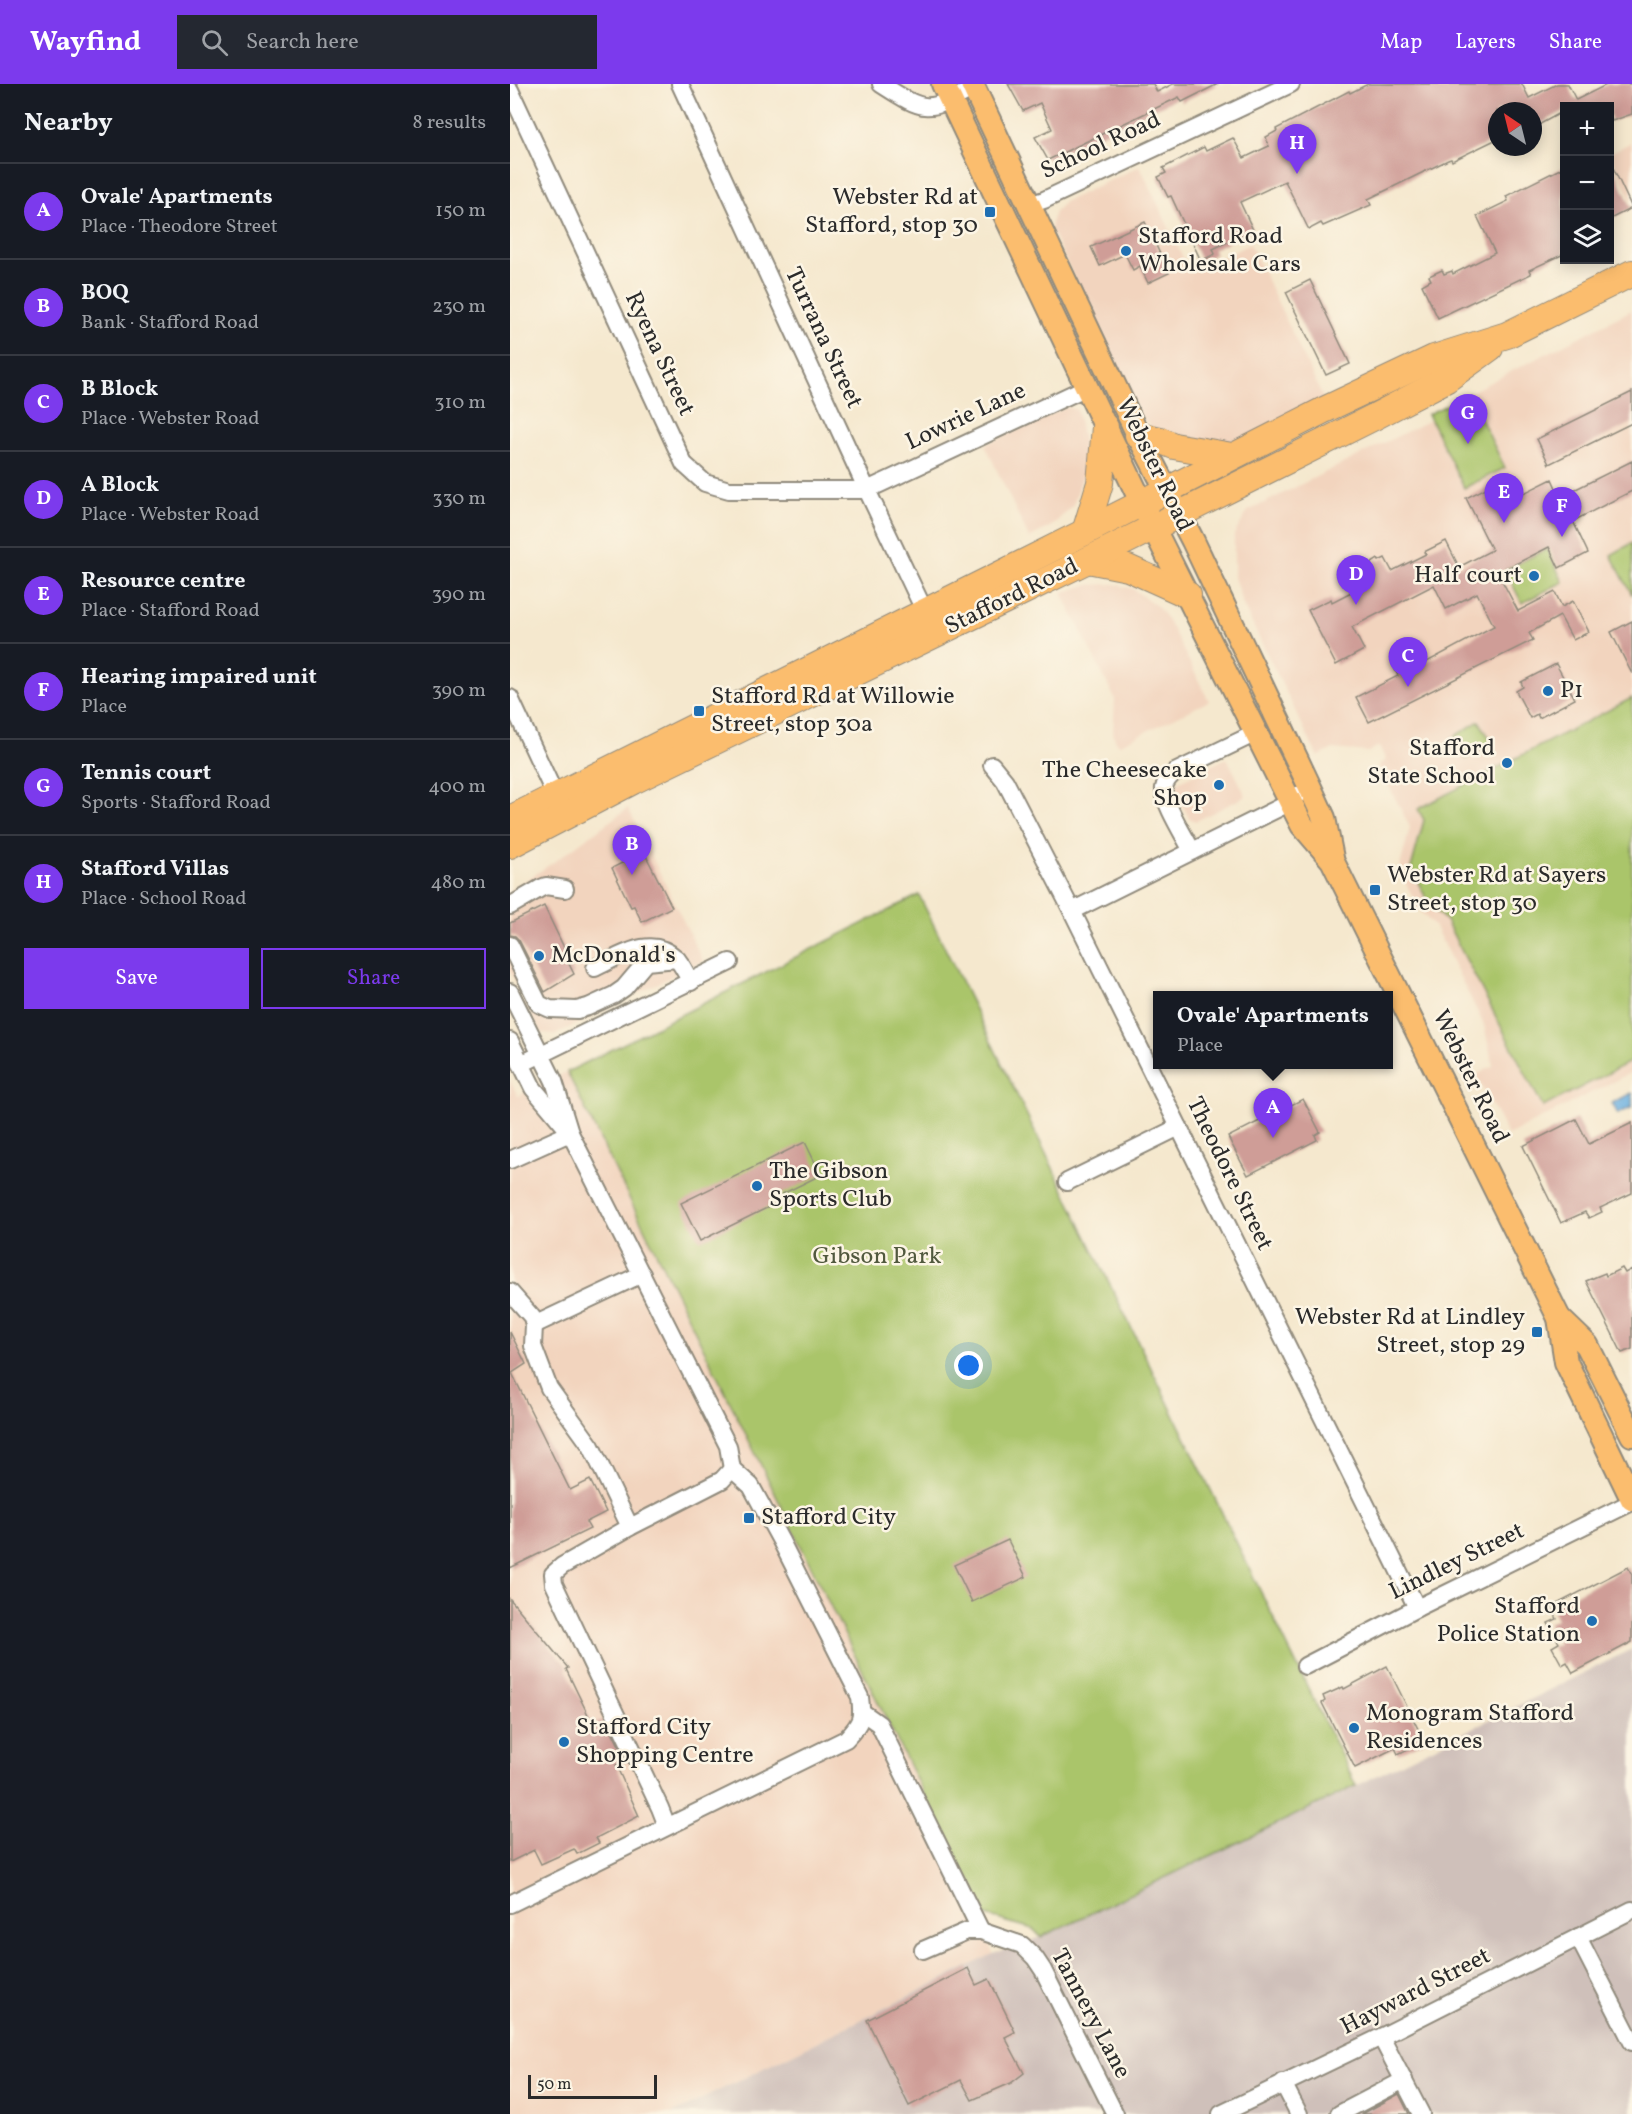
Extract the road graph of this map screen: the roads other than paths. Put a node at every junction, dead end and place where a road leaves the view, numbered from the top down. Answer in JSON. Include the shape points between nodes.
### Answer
{"nodes":[{"id":1,"x":680,"y":84,"type":"edge"},
{"id":2,"x":881,"y":84,"type":"edge"},
{"id":3,"x":1291,"y":84,"type":"edge"},
{"id":4,"x":973,"y":86,"type":"edge"},
{"id":5,"x":510,"y":90,"type":"edge"},
{"id":6,"x":947,"y":92,"type":"edge"},
{"id":7,"x":1029,"y":205,"type":"junction"},
{"id":8,"x":1632,"y":273,"type":"edge"},
{"id":9,"x":1507,"y":335,"type":"junction"},
{"id":10,"x":1087,"y":387,"type":"junction"},
{"id":11,"x":1106,"y":427,"type":"junction"},
{"id":12,"x":1138,"y":435,"type":"junction"},
{"id":13,"x":1232,"y":456,"type":"junction"},
{"id":14,"x":867,"y":490,"type":"junction"},
{"id":15,"x":1166,"y":490,"type":"junction"},
{"id":16,"x":1142,"y":503,"type":"junction"},
{"id":17,"x":1179,"y":515,"type":"junction"},
{"id":18,"x":1153,"y":527,"type":"junction"},
{"id":19,"x":1085,"y":532,"type":"junction"},
{"id":20,"x":1088,"y":560,"type":"junction"},
{"id":21,"x":1188,"y":595,"type":"junction"},
{"id":22,"x":925,"y":612,"type":"junction"},
{"id":23,"x":510,"y":698,"type":"edge"},
{"id":24,"x":1256,"y":733,"type":"junction"},
{"id":25,"x":992,"y":765,"type":"dead end"},
{"id":26,"x":1308,"y":783,"type":"junction"},
{"id":27,"x":556,"y":797,"type":"junction"},
{"id":28,"x":1291,"y":802,"type":"junction"},
{"id":29,"x":510,"y":819,"type":"edge"},
{"id":30,"x":510,"y":845,"type":"edge"},
{"id":31,"x":1192,"y":851,"type":"junction"},
{"id":32,"x":1332,"y":860,"type":"junction"},
{"id":33,"x":565,"y":889,"type":"dead end"},
{"id":34,"x":510,"y":906,"type":"edge"},
{"id":35,"x":1072,"y":910,"type":"junction"},
{"id":36,"x":510,"y":945,"type":"edge"},
{"id":37,"x":677,"y":960,"type":"junction"},
{"id":38,"x":730,"y":962,"type":"dead end"},
{"id":39,"x":594,"y":968,"type":"dead end"},
{"id":40,"x":691,"y":982,"type":"junction"},
{"id":41,"x":510,"y":992,"type":"edge"},
{"id":42,"x":510,"y":1041,"type":"edge"},
{"id":43,"x":541,"y":1054,"type":"junction"},
{"id":44,"x":521,"y":1064,"type":"junction"},
{"id":45,"x":1179,"y":1127,"type":"junction"},
{"id":46,"x":570,"y":1133,"type":"junction"},
{"id":47,"x":510,"y":1160,"type":"edge"},
{"id":48,"x":1067,"y":1182,"type":"dead end"},
{"id":49,"x":642,"y":1274,"type":"junction"},
{"id":50,"x":510,"y":1292,"type":"edge"},
{"id":51,"x":1559,"y":1318,"type":"junction"},
{"id":52,"x":534,"y":1326,"type":"junction"},
{"id":53,"x":1632,"y":1435,"type":"edge"},
{"id":54,"x":732,"y":1469,"type":"junction"},
{"id":55,"x":1632,"y":1501,"type":"edge"},
{"id":56,"x":630,"y":1527,"type":"junction"},
{"id":57,"x":1417,"y":1608,"type":"junction"},
{"id":58,"x":1305,"y":1666,"type":"dead end"},
{"id":59,"x":862,"y":1712,"type":"junction"},
{"id":60,"x":667,"y":1826,"type":"junction"},
{"id":61,"x":510,"y":1904,"type":"edge"},
{"id":62,"x":1632,"y":1910,"type":"edge"},
{"id":63,"x":981,"y":1931,"type":"junction"},
{"id":64,"x":1578,"y":1937,"type":"junction"},
{"id":65,"x":923,"y":1950,"type":"dead end"},
{"id":66,"x":1381,"y":2037,"type":"junction"},
{"id":67,"x":1632,"y":2042,"type":"edge"},
{"id":68,"x":1404,"y":2080,"type":"junction"},
{"id":69,"x":1283,"y":2084,"type":"junction"},
{"id":70,"x":1115,"y":2114,"type":"edge"},
{"id":71,"x":1221,"y":2114,"type":"edge"},
{"id":72,"x":1299,"y":2114,"type":"edge"},
{"id":73,"x":1339,"y":2114,"type":"edge"},
{"id":74,"x":1421,"y":2114,"type":"edge"}],
"edges":[{"from":1,"to":14,"type":"street","name":"Turrana Street"},
{"from":2,"to":6,"type":"street","via":[[922,106],[936,106]]},
{"from":3,"to":7,"type":"street","name":"School Road"},
{"from":4,"to":6,"type":"street"},
{"from":4,"to":7,"type":"main road","name":"Webster Road"},
{"from":5,"to":14,"type":"street","name":"Ryena Street","via":[[684,464],[705,483],[729,490]]},
{"from":6,"to":10,"type":"main road","name":"Webster Road"},
{"from":7,"to":12,"type":"main road","name":"Webster Road"},
{"from":8,"to":9,"type":"highway","name":"Stafford Road"},
{"from":9,"to":13,"type":"highway","name":"Stafford Road","via":[[1434,358]]},
{"from":9,"to":17,"type":"highway","name":"Stafford Road","via":[[1447,379]]},
{"from":10,"to":11,"type":"main road","name":"Webster Road"},
{"from":10,"to":14,"type":"street","name":"Lowrie Lane"},
{"from":11,"to":16,"type":"main road","name":"Webster Road"},
{"from":11,"to":19,"type":"highway","via":[[1100,483]]},
{"from":12,"to":13,"type":"highway","via":[[1174,447]]},
{"from":12,"to":15,"type":"main road","name":"Webster Road"},
{"from":13,"to":15,"type":"highway","name":"Stafford Road"},
{"from":14,"to":22,"type":"street","name":"Turrana Street"},
{"from":15,"to":16,"type":"highway","name":"Stafford Road"},
{"from":15,"to":17,"type":"main road","name":"Webster Road"},
{"from":16,"to":18,"type":"main road","name":"Webster Road"},
{"from":16,"to":19,"type":"highway","name":"Stafford Road"},
{"from":17,"to":18,"type":"highway","name":"Stafford Road"},
{"from":17,"to":26,"type":"main road","name":"Webster Road"},
{"from":18,"to":20,"type":"highway","name":"Stafford Road"},
{"from":18,"to":21,"type":"main road","name":"Webster Road"},
{"from":19,"to":22,"type":"highway","name":"Stafford Road"},
{"from":20,"to":21,"type":"highway","via":[[1128,568]]},
{"from":20,"to":30,"type":"highway","name":"Stafford Road","via":[[644,775]]},
{"from":21,"to":24,"type":"main road","name":"Webster Road"},
{"from":22,"to":27,"type":"highway","name":"Stafford Road"},
{"from":23,"to":27,"type":"street"},
{"from":24,"to":28,"type":"main road","name":"Webster Road"},
{"from":24,"to":31,"type":"street","via":[[1175,772],[1166,782],[1165,798]]},
{"from":25,"to":35,"type":"street","name":"Theodore Street","via":[[1005,781]]},
{"from":26,"to":28,"type":"street"},
{"from":26,"to":32,"type":"main road","name":"Webster Road","via":[[1324,818]]},
{"from":27,"to":29,"type":"highway","name":"Stafford Road"},
{"from":28,"to":31,"type":"street"},
{"from":28,"to":32,"type":"main road","name":"Webster Road","via":[[1302,825]]},
{"from":31,"to":35,"type":"street"},
{"from":32,"to":51,"type":"main road","name":"Webster Road"},
{"from":33,"to":34,"type":"street","via":[[546,886]]},
{"from":35,"to":45,"type":"street","name":"Theodore Street"},
{"from":36,"to":37,"type":"street","via":[[539,1004],[550,1009],[588,1007],[624,988],[646,962]]},
{"from":37,"to":39,"type":"street","via":[[664,949],[649,946]]},
{"from":37,"to":40,"type":"street"},
{"from":38,"to":40,"type":"street"},
{"from":40,"to":43,"type":"street"},
{"from":41,"to":43,"type":"street"},
{"from":42,"to":44,"type":"street"},
{"from":43,"to":44,"type":"street"},
{"from":43,"to":46,"type":"street"},
{"from":44,"to":46,"type":"street","via":[[533,1088]]},
{"from":45,"to":48,"type":"street"},
{"from":45,"to":57,"type":"street","name":"Theodore Street"},
{"from":46,"to":47,"type":"street"},
{"from":46,"to":49,"type":"street"},
{"from":49,"to":52,"type":"street"},
{"from":49,"to":54,"type":"street","via":[[728,1446]]},
{"from":50,"to":52,"type":"street"},
{"from":51,"to":53,"type":"main road","name":"Webster Road","via":[[1587,1345]]},
{"from":51,"to":55,"type":"main road","name":"Webster Road","via":[[1566,1362]]},
{"from":52,"to":56,"type":"street","via":[[533,1346],[549,1388],[591,1446]]},
{"from":54,"to":56,"type":"street","via":[[722,1480]]},
{"from":54,"to":59,"type":"street","via":[[751,1486],[781,1540],[860,1697]]},
{"from":55,"to":57,"type":"street","name":"Lindley Street"},
{"from":56,"to":60,"type":"street","via":[[562,1566],[553,1578]]},
{"from":57,"to":58,"type":"street","name":"Lindley Street"},
{"from":59,"to":60,"type":"street","via":[[860,1724],[846,1739]]},
{"from":59,"to":63,"type":"street","via":[[879,1724]]},
{"from":60,"to":61,"type":"street"},
{"from":62,"to":64,"type":"street","name":"Hayward Street"},
{"from":63,"to":65,"type":"street","via":[[967,1931]]},
{"from":63,"to":70,"type":"street","name":"Tannery Lane","via":[[1022,1945],[1035,1958]]},
{"from":64,"to":66,"type":"street","name":"Hayward Street"},
{"from":64,"to":67,"type":"street"},
{"from":66,"to":68,"type":"street"},
{"from":66,"to":69,"type":"street","name":"Hayward Street"},
{"from":68,"to":73,"type":"street"},
{"from":68,"to":74,"type":"street"},
{"from":69,"to":71,"type":"street","name":"Hayward Street"},
{"from":69,"to":72,"type":"street"}]}
